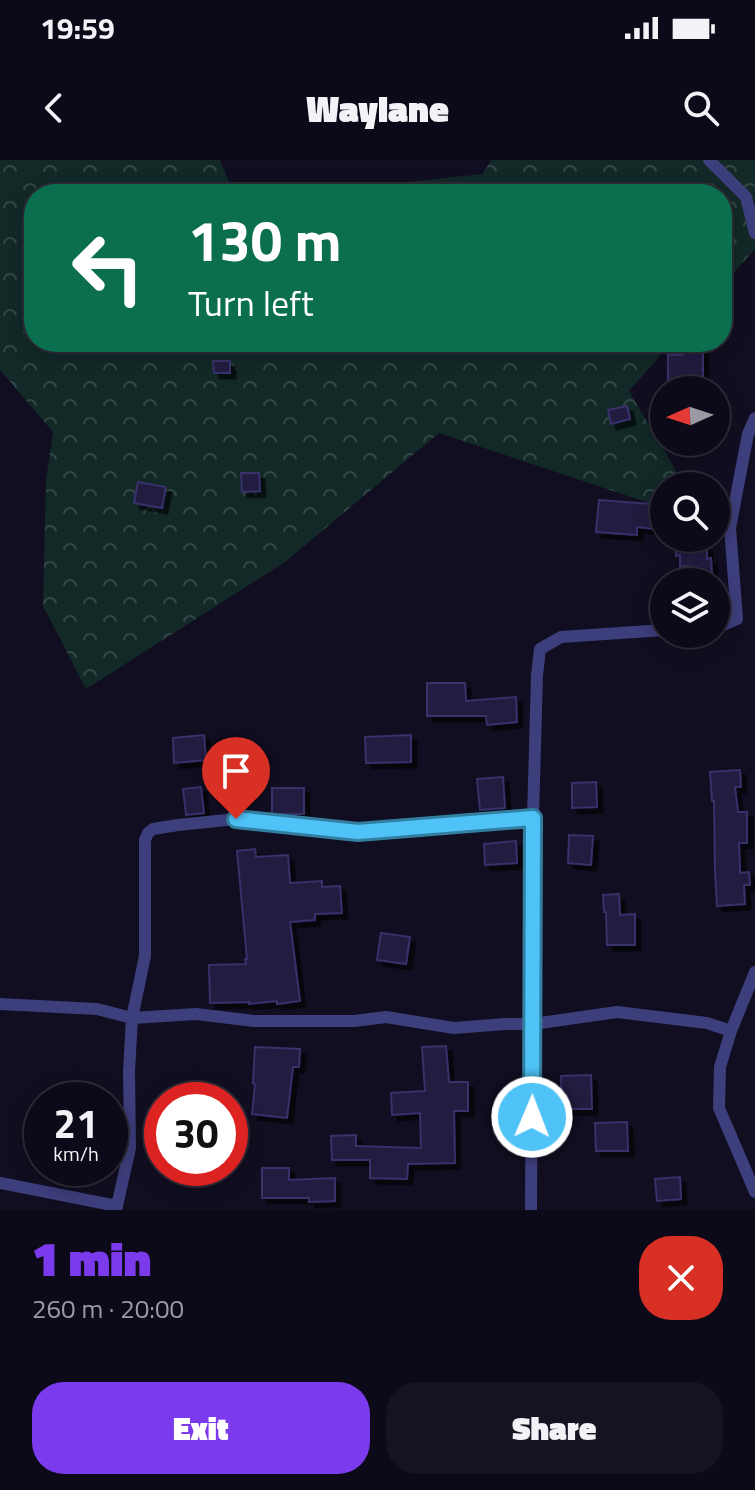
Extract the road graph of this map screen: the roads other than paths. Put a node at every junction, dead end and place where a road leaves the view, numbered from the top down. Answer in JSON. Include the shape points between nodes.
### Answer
{"nodes":[{"id":1,"x":709,"y":160,"type":"edge"},
{"id":2,"x":755,"y":233,"type":"edge"},
{"id":3,"x":755,"y":418,"type":"edge"},
{"id":4,"x":730,"y":622,"type":"edge"},
{"id":5,"x":650,"y":631,"type":"edge"},
{"id":6,"x":533,"y":818,"type":"junction"},
{"id":7,"x":755,"y":972,"type":"edge"},
{"id":8,"x":0,"y":1004,"type":"edge"},
{"id":9,"x":132,"y":1018,"type":"junction"},
{"id":10,"x":533,"y":1024,"type":"junction"},
{"id":11,"x":731,"y":1031,"type":"junction"},
{"id":12,"x":0,"y":1183,"type":"edge"},
{"id":13,"x":755,"y":1192,"type":"edge"},
{"id":14,"x":117,"y":1208,"type":"edge"},
{"id":15,"x":531,"y":1210,"type":"edge"}],
"edges":[{"from":1,"to":2,"type":"street","via":[[746,197]]},
{"from":3,"to":4,"type":"street","via":[[730,528],[737,619]]},
{"from":5,"to":6,"type":"street","via":[[561,637],[540,649]]},
{"from":6,"to":9,"type":"street","via":[[358,832],[236,819],[153,829],[145,840],[145,956]]},
{"from":6,"to":10,"type":"street"},
{"from":7,"to":11,"type":"street"},
{"from":8,"to":9,"type":"street","via":[[97,1009]]},
{"from":9,"to":10,"type":"street","via":[[386,1017],[454,1028]]},
{"from":9,"to":14,"type":"street","via":[[130,1148]]},
{"from":10,"to":11,"type":"street","via":[[617,1012]]},
{"from":10,"to":15,"type":"street"},
{"from":11,"to":13,"type":"street","via":[[720,1067],[719,1108]]},
{"from":12,"to":14,"type":"street"}]}
